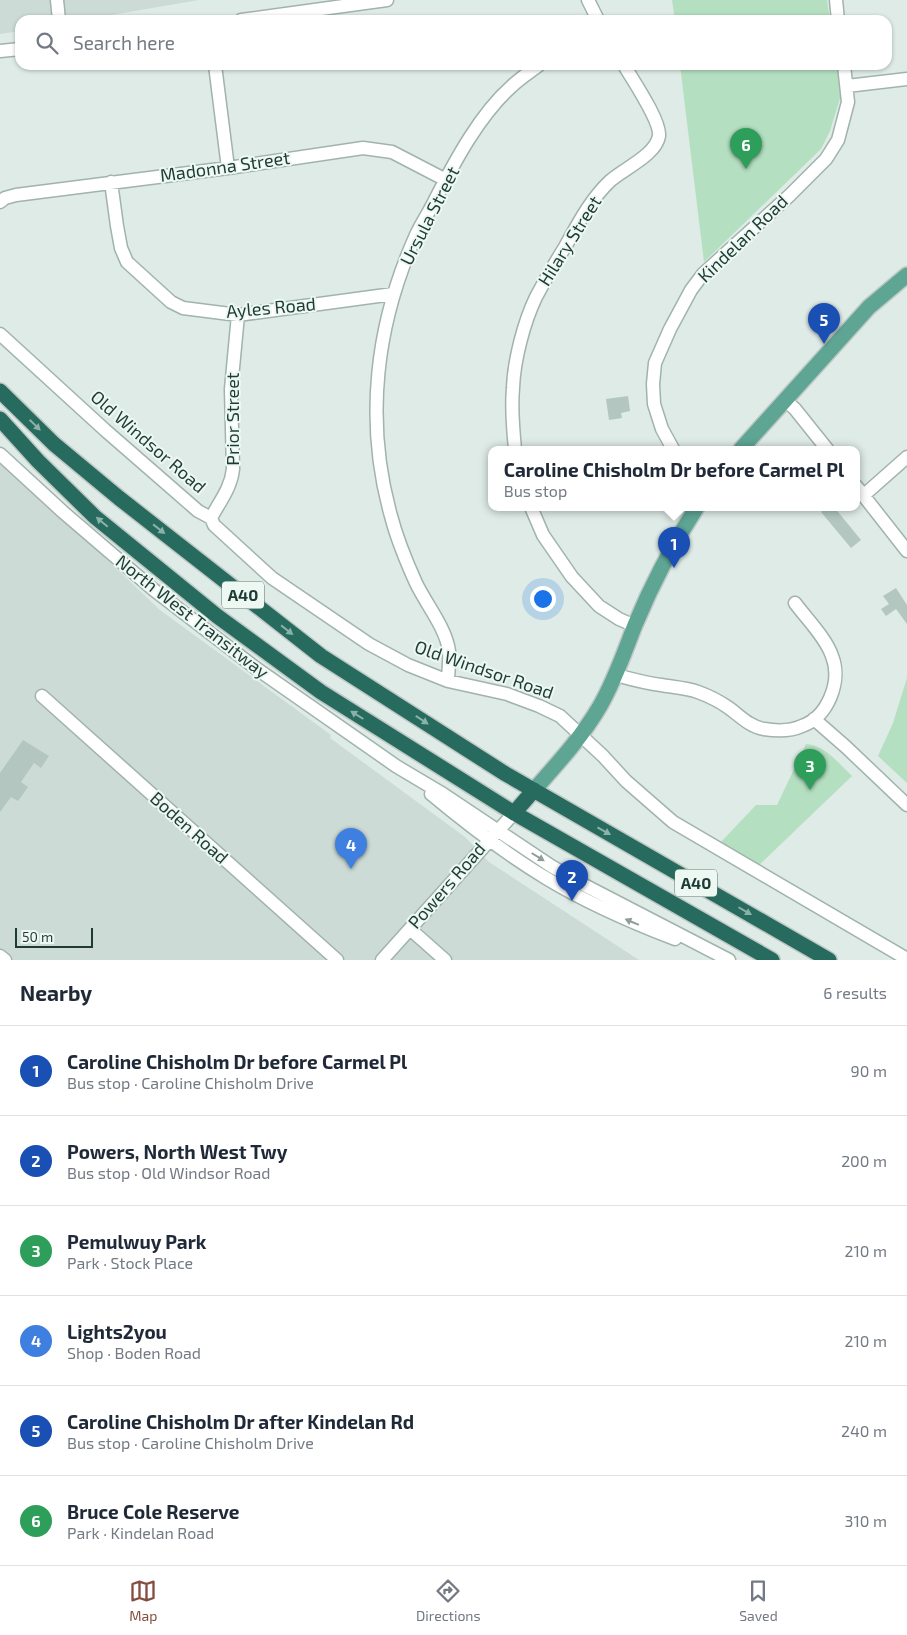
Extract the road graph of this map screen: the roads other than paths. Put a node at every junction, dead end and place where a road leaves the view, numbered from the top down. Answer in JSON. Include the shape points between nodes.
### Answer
{"nodes":[{"id":1,"x":57,"y":0,"type":"edge"},
{"id":2,"x":387,"y":0,"type":"edge"},
{"id":3,"x":588,"y":0,"type":"edge"},
{"id":4,"x":836,"y":0,"type":"edge"},
{"id":5,"x":58,"y":15,"type":"edge"},
{"id":6,"x":278,"y":15,"type":"edge"},
{"id":7,"x":596,"y":15,"type":"edge"},
{"id":8,"x":838,"y":15,"type":"edge"},
{"id":9,"x":15,"y":50,"type":"edge"},
{"id":10,"x":0,"y":51,"type":"edge"},
{"id":11,"x":216,"y":70,"type":"edge"},
{"id":12,"x":533,"y":70,"type":"edge"},
{"id":13,"x":627,"y":70,"type":"edge"},
{"id":14,"x":845,"y":70,"type":"edge"},
{"id":15,"x":907,"y":79,"type":"edge"},
{"id":16,"x":847,"y":86,"type":"junction"},
{"id":17,"x":228,"y":168,"type":"junction"},
{"id":18,"x":446,"y":180,"type":"junction"},
{"id":19,"x":111,"y":182,"type":"junction"},
{"id":20,"x":0,"y":202,"type":"edge"},
{"id":21,"x":907,"y":275,"type":"edge"},
{"id":22,"x":393,"y":294,"type":"junction"},
{"id":23,"x":238,"y":315,"type":"junction"},
{"id":24,"x":0,"y":334,"type":"edge"},
{"id":25,"x":0,"y":391,"type":"edge"},
{"id":26,"x":785,"y":400,"type":"junction"},
{"id":27,"x":0,"y":419,"type":"edge"},
{"id":28,"x":515,"y":446,"type":"edge"},
{"id":29,"x":671,"y":446,"type":"edge"},
{"id":30,"x":744,"y":446,"type":"edge"},
{"id":31,"x":825,"y":446,"type":"edge"},
{"id":32,"x":0,"y":454,"type":"edge"},
{"id":33,"x":907,"y":457,"type":"edge"},
{"id":34,"x":860,"y":491,"type":"edge"},
{"id":35,"x":533,"y":511,"type":"edge"},
{"id":36,"x":695,"y":511,"type":"edge"},
{"id":37,"x":211,"y":518,"type":"junction"},
{"id":38,"x":907,"y":551,"type":"edge"},
{"id":39,"x":795,"y":603,"type":"dead end"},
{"id":40,"x":635,"y":626,"type":"junction"},
{"id":41,"x":616,"y":675,"type":"junction"},
{"id":42,"x":448,"y":681,"type":"junction"},
{"id":43,"x":42,"y":696,"type":"dead end"},
{"id":44,"x":814,"y":719,"type":"junction"},
{"id":45,"x":581,"y":736,"type":"junction"},
{"id":46,"x":534,"y":790,"type":"junction"},
{"id":47,"x":907,"y":805,"type":"edge"},
{"id":48,"x":514,"y":812,"type":"junction"},
{"id":49,"x":493,"y":835,"type":"junction"},
{"id":50,"x":410,"y":929,"type":"junction"},
{"id":51,"x":0,"y":956,"type":"edge"},
{"id":52,"x":907,"y":959,"type":"edge"},
{"id":53,"x":5,"y":960,"type":"edge"},
{"id":54,"x":337,"y":960,"type":"edge"},
{"id":55,"x":382,"y":960,"type":"edge"},
{"id":56,"x":445,"y":960,"type":"edge"},
{"id":57,"x":728,"y":960,"type":"edge"},
{"id":58,"x":772,"y":960,"type":"edge"},
{"id":59,"x":829,"y":960,"type":"edge"}],
"edges":[{"from":1,"to":5,"type":"street"},
{"from":2,"to":6,"type":"street"},
{"from":3,"to":7,"type":"street"},
{"from":4,"to":8,"type":"street"},
{"from":9,"to":10,"type":"street"},
{"from":11,"to":17,"type":"street"},
{"from":12,"to":18,"type":"street","name":"Ursula Street","via":[[488,112]]},
{"from":13,"to":28,"type":"street","name":"Hilary Street","via":[[659,128],[657,143],[611,180],[591,202],[536,297],[518,354],[513,388]]},
{"from":14,"to":16,"type":"street","name":"Kindelan Road"},
{"from":15,"to":16,"type":"street"},
{"from":16,"to":29,"type":"street","name":"Kindelan Road","via":[[848,102],[843,125],[826,159],[703,274],[670,329],[655,363],[653,384],[654,404]]},
{"from":17,"to":18,"type":"street","name":"Madonna Street","via":[[363,148],[392,152]]},
{"from":17,"to":19,"type":"street","name":"Madonna Street"},
{"from":18,"to":22,"type":"street","name":"Ursula Street","via":[[417,233]]},
{"from":19,"to":20,"type":"street","name":"Madonna Street","via":[[16,195]]},
{"from":19,"to":23,"type":"street","name":"Ayles Road","via":[[118,233],[127,262],[171,302],[183,308]]},
{"from":21,"to":26,"type":"main road","via":[[869,308]]},
{"from":22,"to":23,"type":"street","name":"Ayles Road"},
{"from":22,"to":42,"type":"street","name":"Ursula Street","via":[[383,332],[378,374],[379,455],[390,514],[400,546],[445,638],[449,652]]},
{"from":23,"to":37,"type":"street","name":"Prior Street","via":[[231,389],[232,480]]},
{"from":24,"to":37,"type":"street","name":"Old Windsor Road","via":[[148,467]]},
{"from":25,"to":46,"type":"highway","number":"A40","one_way":true,"via":[[54,444],[112,492],[321,656]]},
{"from":26,"to":30,"type":"main road"},
{"from":26,"to":31,"type":"street"},
{"from":48,"to":27,"type":"highway","number":"A40","one_way":true,"via":[[321,692],[217,616],[95,517],[38,462]]},
{"from":32,"to":49,"type":"street","name":"North West Transitway","via":[[154,590],[257,669],[396,766],[443,794]]},
{"from":33,"to":34,"type":"street"},
{"from":34,"to":38,"type":"street"},
{"from":35,"to":40,"type":"street","via":[[543,535],[572,577],[599,606]]},
{"from":36,"to":40,"type":"main road"},
{"from":37,"to":42,"type":"street","name":"Old Windsor Road","via":[[272,578],[369,644]]},
{"from":39,"to":44,"type":"street","via":[[826,644],[834,666],[831,696]]},
{"from":40,"to":41,"type":"main road"},
{"from":41,"to":44,"type":"street","via":[[697,691],[762,729],[789,730]]},
{"from":41,"to":45,"type":"main road"},
{"from":42,"to":45,"type":"street","name":"Old Windsor Road","via":[[508,694],[539,706],[566,721]]},
{"from":43,"to":54,"type":"street","name":"Boden Road"},
{"from":44,"to":47,"type":"street"},
{"from":45,"to":46,"type":"main road"},
{"from":45,"to":52,"type":"street","name":"Old Windsor Road","via":[[674,822]]},
{"from":46,"to":48,"type":"highway"},
{"from":46,"to":59,"type":"highway","number":"A40","one_way":true},
{"from":48,"to":49,"type":"street","name":"Powers Road"},
{"from":48,"to":58,"type":"highway","number":"A40"},
{"from":49,"to":50,"type":"street","name":"Powers Road"},
{"from":49,"to":57,"type":"street","name":"North West Transitway"},
{"from":50,"to":55,"type":"street","name":"Powers Road"},
{"from":50,"to":56,"type":"street"},
{"from":51,"to":53,"type":"street"}]}
